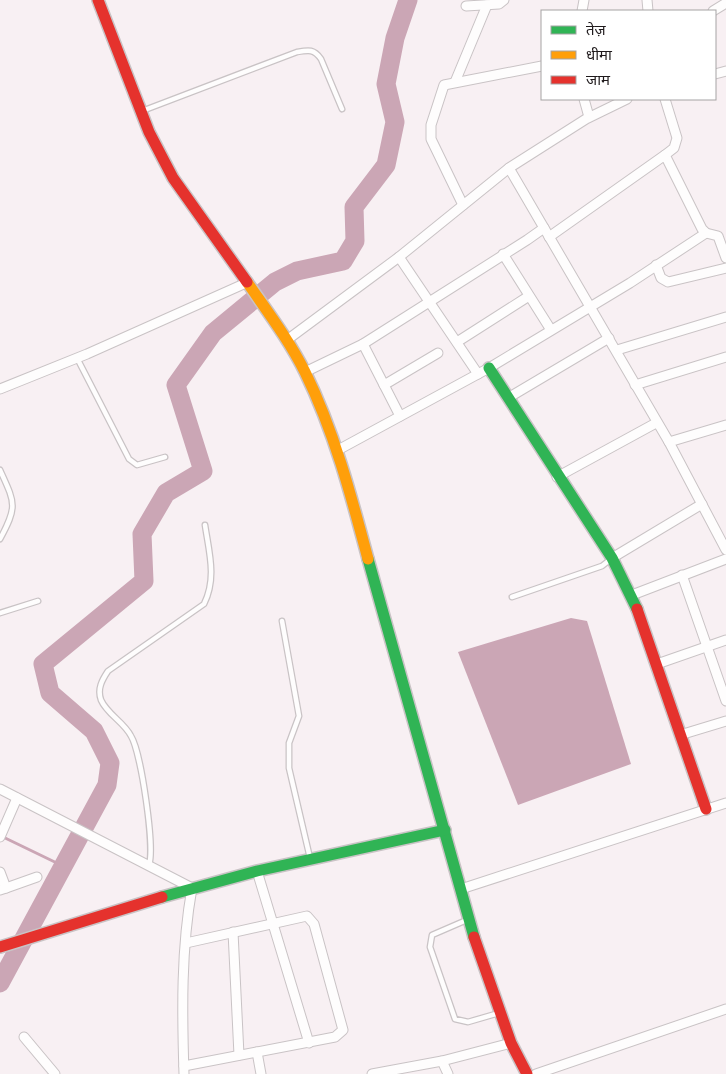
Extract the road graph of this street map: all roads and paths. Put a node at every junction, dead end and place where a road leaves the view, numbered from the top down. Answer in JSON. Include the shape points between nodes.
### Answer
{"nodes":[{"id":1,"x":98,"y":0,"type":"edge"},
{"id":2,"x":504,"y":0,"type":"edge"},
{"id":3,"x":726,"y":3,"type":"edge"},
{"id":4,"x":487,"y":4,"type":"junction"},
{"id":5,"x":466,"y":6,"type":"dead end"},
{"id":6,"x":715,"y":10,"type":"edge"},
{"id":7,"x":541,"y":66,"type":"edge"},
{"id":8,"x":455,"y":82,"type":"junction"},
{"id":9,"x":584,"y":100,"type":"edge"},
{"id":10,"x":625,"y":100,"type":"edge"},
{"id":11,"x":666,"y":100,"type":"edge"},
{"id":12,"x":342,"y":109,"type":"dead end"},
{"id":13,"x":141,"y":111,"type":"junction"},
{"id":14,"x":589,"y":117,"type":"junction"},
{"id":15,"x":665,"y":156,"type":"junction"},
{"id":16,"x":509,"y":168,"type":"junction"},
{"id":17,"x":463,"y":205,"type":"junction"},
{"id":18,"x":544,"y":228,"type":"junction"},
{"id":19,"x":706,"y":233,"type":"junction"},
{"id":20,"x":549,"y":237,"type":"junction"},
{"id":21,"x":503,"y":254,"type":"junction"},
{"id":22,"x":399,"y":257,"type":"junction"},
{"id":23,"x":726,"y":258,"type":"edge"},
{"id":24,"x":656,"y":265,"type":"junction"},
{"id":25,"x":726,"y":268,"type":"edge"},
{"id":26,"x":250,"y":287,"type":"junction"},
{"id":27,"x":529,"y":296,"type":"junction"},
{"id":28,"x":430,"y":300,"type":"junction"},
{"id":29,"x":589,"y":306,"type":"junction"},
{"id":30,"x":726,"y":317,"type":"edge"},
{"id":31,"x":551,"y":330,"type":"junction"},
{"id":32,"x":609,"y":338,"type":"junction"},
{"id":33,"x":286,"y":340,"type":"junction"},
{"id":34,"x":457,"y":342,"type":"junction"},
{"id":35,"x":363,"y":344,"type":"junction"},
{"id":36,"x":617,"y":350,"type":"junction"},
{"id":37,"x":438,"y":353,"type":"dead end"},
{"id":38,"x":726,"y":357,"type":"edge"},
{"id":39,"x":77,"y":358,"type":"junction"},
{"id":40,"x":489,"y":368,"type":"junction"},
{"id":41,"x":305,"y":372,"type":"junction"},
{"id":42,"x":478,"y":374,"type":"junction"},
{"id":43,"x":384,"y":385,"type":"junction"},
{"id":44,"x":635,"y":385,"type":"junction"},
{"id":45,"x":0,"y":389,"type":"edge"},
{"id":46,"x":508,"y":398,"type":"junction"},
{"id":47,"x":400,"y":416,"type":"junction"},
{"id":48,"x":656,"y":423,"type":"junction"},
{"id":49,"x":726,"y":425,"type":"edge"},
{"id":50,"x":669,"y":442,"type":"junction"},
{"id":51,"x":338,"y":450,"type":"junction"},
{"id":52,"x":165,"y":457,"type":"dead end"},
{"id":53,"x":0,"y":470,"type":"edge"},
{"id":54,"x":557,"y":477,"type":"junction"},
{"id":55,"x":702,"y":504,"type":"junction"},
{"id":56,"x":205,"y":525,"type":"dead end"},
{"id":57,"x":0,"y":539,"type":"edge"},
{"id":58,"x":726,"y":550,"type":"edge"},
{"id":59,"x":612,"y":558,"type":"junction"},
{"id":60,"x":726,"y":559,"type":"edge"},
{"id":61,"x":682,"y":575,"type":"junction"},
{"id":62,"x":632,"y":595,"type":"junction"},
{"id":63,"x":512,"y":597,"type":"dead end"},
{"id":64,"x":38,"y":601,"type":"dead end"},
{"id":65,"x":0,"y":613,"type":"edge"},
{"id":66,"x":282,"y":621,"type":"dead end"},
{"id":67,"x":726,"y":640,"type":"edge"},
{"id":68,"x":707,"y":646,"type":"junction"},
{"id":69,"x":657,"y":664,"type":"junction"},
{"id":70,"x":726,"y":701,"type":"edge"},
{"id":71,"x":726,"y":721,"type":"edge"},
{"id":72,"x":680,"y":735,"type":"junction"},
{"id":73,"x":0,"y":789,"type":"edge"},
{"id":74,"x":18,"y":798,"type":"junction"},
{"id":75,"x":726,"y":802,"type":"edge"},
{"id":76,"x":706,"y":809,"type":"junction"},
{"id":77,"x":445,"y":830,"type":"junction"},
{"id":78,"x":1,"y":835,"type":"edge"},
{"id":79,"x":310,"y":859,"type":"junction"},
{"id":80,"x":149,"y":865,"type":"junction"},
{"id":81,"x":257,"y":870,"type":"junction"},
{"id":82,"x":0,"y":872,"type":"edge"},
{"id":83,"x":37,"y":877,"type":"dead end"},
{"id":84,"x":192,"y":888,"type":"junction"},
{"id":85,"x":3,"y":889,"type":"edge"},
{"id":86,"x":461,"y":889,"type":"junction"},
{"id":87,"x":469,"y":919,"type":"junction"},
{"id":88,"x":273,"y":923,"type":"junction"},
{"id":89,"x":233,"y":932,"type":"junction"},
{"id":90,"x":186,"y":943,"type":"junction"},
{"id":91,"x":0,"y":947,"type":"edge"},
{"id":92,"x":726,"y":1010,"type":"edge"},
{"id":93,"x":500,"y":1013,"type":"junction"},
{"id":94,"x":24,"y":1037,"type":"dead end"},
{"id":95,"x":309,"y":1042,"type":"junction"},
{"id":96,"x":511,"y":1044,"type":"junction"},
{"id":97,"x":257,"y":1052,"type":"junction"},
{"id":98,"x":239,"y":1055,"type":"junction"},
{"id":99,"x":442,"y":1061,"type":"junction"},
{"id":100,"x":184,"y":1070,"type":"edge"},
{"id":101,"x":383,"y":1073,"type":"edge"},
{"id":102,"x":56,"y":1074,"type":"edge"},
{"id":103,"x":261,"y":1074,"type":"edge"},
{"id":104,"x":372,"y":1074,"type":"edge"},
{"id":105,"x":448,"y":1074,"type":"edge"},
{"id":106,"x":527,"y":1074,"type":"edge"},
{"id":107,"x":536,"y":1074,"type":"edge"}],
"edges":[{"from":1,"to":13,"type":"main road"},
{"from":2,"to":4,"type":"street","via":[[499,4]]},
{"from":3,"to":6,"type":"street"},
{"from":4,"to":5,"type":"street"},
{"from":4,"to":8,"type":"street"},
{"from":7,"to":8,"type":"street"},
{"from":8,"to":17,"type":"street","via":[[444,85],[441,90],[430,132]]},
{"from":9,"to":14,"type":"street"},
{"from":10,"to":14,"type":"street"},
{"from":11,"to":15,"type":"street","via":[[678,138],[674,148]]},
{"from":12,"to":13,"type":"lane","via":[[321,59],[310,50]]},
{"from":13,"to":26,"type":"main road","via":[[173,178]]},
{"from":14,"to":16,"type":"street"},
{"from":15,"to":19,"type":"street"},
{"from":15,"to":20,"type":"street"},
{"from":16,"to":17,"type":"street"},
{"from":16,"to":18,"type":"street"},
{"from":17,"to":22,"type":"street"},
{"from":18,"to":20,"type":"street"},
{"from":18,"to":21,"type":"street"},
{"from":19,"to":23,"type":"street","via":[[718,236]]},
{"from":19,"to":24,"type":"street"},
{"from":20,"to":29,"type":"street"},
{"from":21,"to":27,"type":"street"},
{"from":21,"to":28,"type":"street"},
{"from":22,"to":28,"type":"street"},
{"from":22,"to":33,"type":"street"},
{"from":24,"to":25,"type":"street","via":[[661,278],[668,282]]},
{"from":24,"to":29,"type":"street"},
{"from":26,"to":33,"type":"main road"},
{"from":26,"to":39,"type":"street"},
{"from":27,"to":31,"type":"street"},
{"from":27,"to":34,"type":"street"},
{"from":28,"to":34,"type":"street"},
{"from":28,"to":35,"type":"street"},
{"from":29,"to":31,"type":"street"},
{"from":29,"to":32,"type":"street"},
{"from":30,"to":36,"type":"street"},
{"from":31,"to":40,"type":"street"},
{"from":32,"to":36,"type":"street"},
{"from":32,"to":46,"type":"street"},
{"from":33,"to":41,"type":"main road"},
{"from":34,"to":42,"type":"street"},
{"from":35,"to":41,"type":"street"},
{"from":35,"to":43,"type":"street"},
{"from":36,"to":44,"type":"street"},
{"from":37,"to":43,"type":"street"},
{"from":38,"to":44,"type":"street"},
{"from":39,"to":45,"type":"street"},
{"from":39,"to":52,"type":"lane","via":[[129,459],[136,465]]},
{"from":40,"to":42,"type":"street"},
{"from":40,"to":46,"type":"main road"},
{"from":41,"to":51,"type":"main road"},
{"from":42,"to":47,"type":"street"},
{"from":43,"to":47,"type":"street"},
{"from":44,"to":48,"type":"street"},
{"from":46,"to":54,"type":"main road"},
{"from":47,"to":51,"type":"street"},
{"from":48,"to":50,"type":"street"},
{"from":48,"to":54,"type":"street"},
{"from":49,"to":50,"type":"street"},
{"from":50,"to":55,"type":"street"},
{"from":51,"to":77,"type":"main road"},
{"from":53,"to":57,"type":"lane","via":[[14,506],[13,516]]},
{"from":54,"to":59,"type":"main road"},
{"from":55,"to":58,"type":"street"},
{"from":55,"to":59,"type":"street"},
{"from":56,"to":80,"type":"lane","via":[[212,570],[211,590],[204,604],[108,671],[100,691],[101,700],[124,726],[136,747],[152,847]]},
{"from":59,"to":62,"type":"main road"},
{"from":59,"to":63,"type":"lane","via":[[602,566]]},
{"from":60,"to":61,"type":"street"},
{"from":61,"to":62,"type":"street"},
{"from":61,"to":68,"type":"street"},
{"from":62,"to":69,"type":"main road"},
{"from":64,"to":65,"type":"lane"},
{"from":66,"to":79,"type":"lane","via":[[299,716],[289,743],[289,768]]},
{"from":67,"to":68,"type":"street"},
{"from":68,"to":69,"type":"street"},
{"from":68,"to":70,"type":"street"},
{"from":69,"to":72,"type":"main road"},
{"from":71,"to":72,"type":"street"},
{"from":72,"to":76,"type":"main road"},
{"from":73,"to":74,"type":"street"},
{"from":74,"to":78,"type":"street"},
{"from":74,"to":80,"type":"street"},
{"from":75,"to":76,"type":"street"},
{"from":76,"to":86,"type":"street"},
{"from":77,"to":79,"type":"main road"},
{"from":77,"to":86,"type":"main road"},
{"from":79,"to":81,"type":"main road"},
{"from":80,"to":84,"type":"street"},
{"from":81,"to":84,"type":"main road"},
{"from":81,"to":88,"type":"street"},
{"from":82,"to":85,"type":"street"},
{"from":83,"to":85,"type":"street"},
{"from":84,"to":90,"type":"street"},
{"from":84,"to":91,"type":"main road"},
{"from":86,"to":87,"type":"main road"},
{"from":87,"to":93,"type":"main road"},
{"from":87,"to":93,"type":"lane","via":[[432,935],[430,948],[455,1019],[468,1022]]},
{"from":88,"to":89,"type":"street"},
{"from":88,"to":95,"type":"street"},
{"from":88,"to":95,"type":"street","via":[[307,916],[314,924],[343,1030],[335,1037]]},
{"from":89,"to":90,"type":"street"},
{"from":89,"to":98,"type":"street"},
{"from":90,"to":100,"type":"street","via":[[182,1019]]},
{"from":92,"to":107,"type":"street"},
{"from":93,"to":96,"type":"main road"},
{"from":94,"to":102,"type":"street"},
{"from":95,"to":97,"type":"street"},
{"from":96,"to":99,"type":"street"},
{"from":96,"to":106,"type":"main road"},
{"from":97,"to":98,"type":"street"},
{"from":97,"to":103,"type":"street"},
{"from":98,"to":100,"type":"street"},
{"from":99,"to":101,"type":"street"},
{"from":99,"to":105,"type":"street"},
{"from":101,"to":104,"type":"street"}]}
